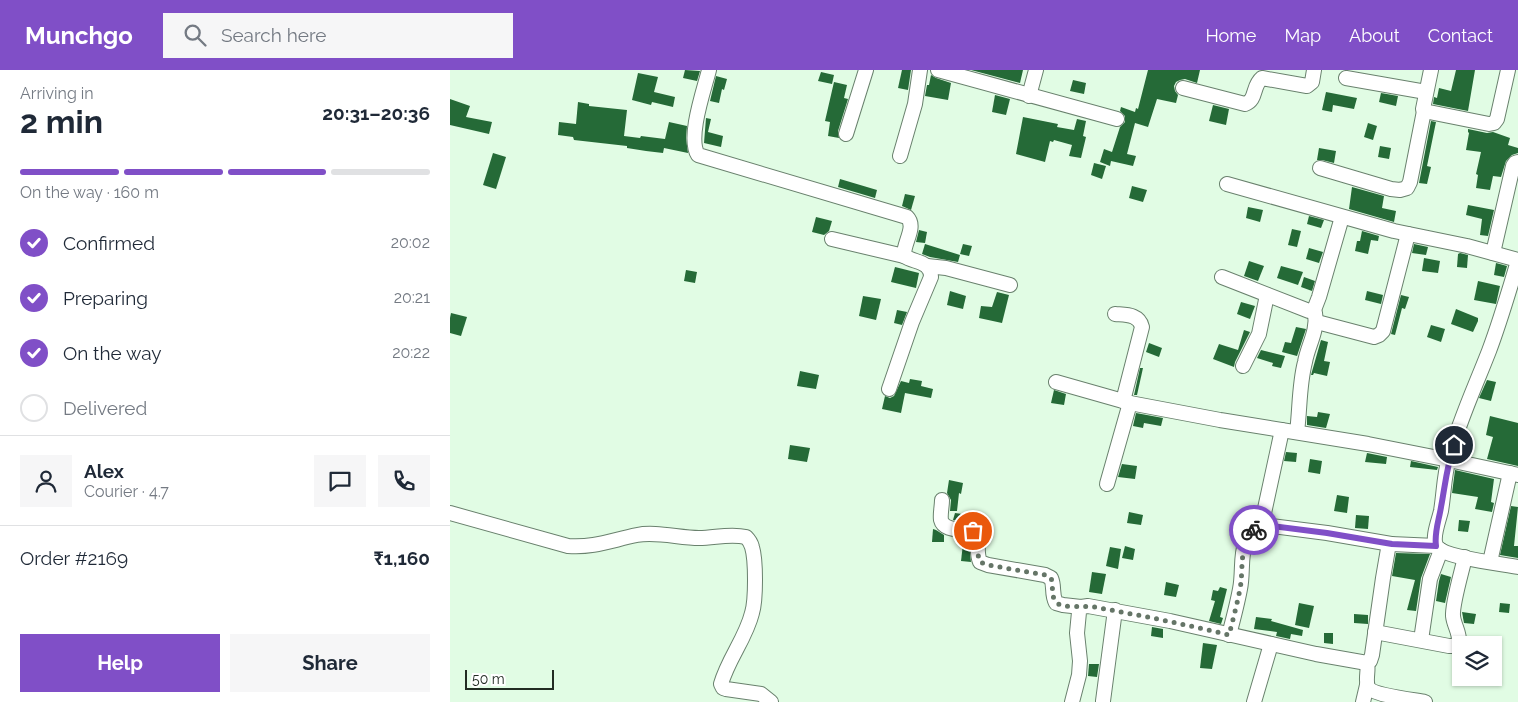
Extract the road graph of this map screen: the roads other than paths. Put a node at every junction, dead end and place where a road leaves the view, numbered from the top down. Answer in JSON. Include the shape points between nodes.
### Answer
{"nodes":[{"id":1,"x":709,"y":70,"type":"edge"},
{"id":2,"x":866,"y":70,"type":"edge"},
{"id":3,"x":920,"y":70,"type":"edge"},
{"id":4,"x":938,"y":70,"type":"edge"},
{"id":5,"x":1036,"y":70,"type":"edge"},
{"id":6,"x":1314,"y":70,"type":"edge"},
{"id":7,"x":1431,"y":70,"type":"edge"},
{"id":8,"x":1508,"y":70,"type":"edge"},
{"id":9,"x":1346,"y":78,"type":"dead end"},
{"id":10,"x":1183,"y":88,"type":"dead end"},
{"id":11,"x":1426,"y":92,"type":"junction"},
{"id":12,"x":1029,"y":96,"type":"junction"},
{"id":13,"x":1424,"y":111,"type":"junction"},
{"id":14,"x":1117,"y":119,"type":"dead end"},
{"id":15,"x":846,"y":134,"type":"dead end"},
{"id":16,"x":900,"y":156,"type":"dead end"},
{"id":17,"x":1518,"y":162,"type":"edge"},
{"id":18,"x":1320,"y":168,"type":"dead end"},
{"id":19,"x":1227,"y":184,"type":"dead end"},
{"id":20,"x":1342,"y":217,"type":"junction"},
{"id":21,"x":1408,"y":234,"type":"junction"},
{"id":22,"x":832,"y":239,"type":"dead end"},
{"id":23,"x":1492,"y":253,"type":"junction"},
{"id":24,"x":904,"y":256,"type":"junction"},
{"id":25,"x":1518,"y":260,"type":"edge"},
{"id":26,"x":927,"y":266,"type":"junction"},
{"id":27,"x":1222,"y":277,"type":"dead end"},
{"id":28,"x":1010,"y":284,"type":"dead end"},
{"id":29,"x":1267,"y":295,"type":"junction"},
{"id":30,"x":1115,"y":314,"type":"dead end"},
{"id":31,"x":1316,"y":316,"type":"junction"},
{"id":32,"x":1243,"y":366,"type":"dead end"},
{"id":33,"x":1056,"y":382,"type":"dead end"},
{"id":34,"x":889,"y":389,"type":"dead end"},
{"id":35,"x":1127,"y":402,"type":"junction"},
{"id":36,"x":1282,"y":430,"type":"junction"},
{"id":37,"x":1297,"y":432,"type":"junction"},
{"id":38,"x":1448,"y":460,"type":"junction"},
{"id":39,"x":1514,"y":474,"type":"edge"},
{"id":40,"x":1107,"y":484,"type":"dead end"},
{"id":41,"x":942,"y":500,"type":"dead end"},
{"id":42,"x":450,"y":513,"type":"edge"},
{"id":43,"x":1261,"y":526,"type":"junction"},
{"id":44,"x":1392,"y":544,"type":"junction"},
{"id":45,"x":1438,"y":548,"type":"junction"},
{"id":46,"x":1465,"y":557,"type":"junction"},
{"id":47,"x":1490,"y":562,"type":"junction"},
{"id":48,"x":1518,"y":567,"type":"edge"},
{"id":49,"x":1081,"y":607,"type":"junction"},
{"id":50,"x":1115,"y":610,"type":"junction"},
{"id":51,"x":1375,"y":632,"type":"junction"},
{"id":52,"x":1229,"y":635,"type":"junction"},
{"id":53,"x":1420,"y":640,"type":"junction"},
{"id":54,"x":1271,"y":644,"type":"junction"},
{"id":55,"x":1367,"y":663,"type":"junction"},
{"id":56,"x":1368,"y":686,"type":"junction"},
{"id":57,"x":1103,"y":701,"type":"edge"},
{"id":58,"x":771,"y":702,"type":"edge"},
{"id":59,"x":1072,"y":702,"type":"edge"},
{"id":60,"x":1254,"y":702,"type":"edge"},
{"id":61,"x":1363,"y":702,"type":"edge"},
{"id":62,"x":1425,"y":702,"type":"edge"}],
"edges":[{"from":1,"to":24,"type":"street","via":[[696,120],[694,137],[698,155],[906,217],[911,225]]},
{"from":2,"to":15,"type":"street"},
{"from":3,"to":16,"type":"street","via":[[916,104]]},
{"from":4,"to":12,"type":"street"},
{"from":5,"to":12,"type":"street"},
{"from":6,"to":10,"type":"street","via":[[1312,82],[1307,86],[1262,78],[1258,80],[1252,99],[1245,104]]},
{"from":7,"to":11,"type":"street"},
{"from":8,"to":13,"type":"street","via":[[1494,123]]},
{"from":9,"to":11,"type":"street"},
{"from":11,"to":13,"type":"street"},
{"from":12,"to":14,"type":"street"},
{"from":13,"to":18,"type":"street","via":[[1407,188],[1392,189]]},
{"from":17,"to":23,"type":"street","via":[[1513,166]]},
{"from":19,"to":20,"type":"street"},
{"from":20,"to":21,"type":"street"},
{"from":20,"to":31,"type":"street"},
{"from":21,"to":23,"type":"street"},
{"from":21,"to":31,"type":"street","via":[[1379,335],[1374,337]]},
{"from":22,"to":24,"type":"street"},
{"from":23,"to":25,"type":"street"},
{"from":24,"to":26,"type":"street"},
{"from":25,"to":38,"type":"street","via":[[1507,299]]},
{"from":26,"to":28,"type":"street"},
{"from":26,"to":34,"type":"street","via":[[930,277]]},
{"from":27,"to":29,"type":"street"},
{"from":29,"to":31,"type":"street"},
{"from":29,"to":32,"type":"street","via":[[1259,334]]},
{"from":30,"to":35,"type":"street","via":[[1135,317],[1141,321],[1142,327]]},
{"from":31,"to":37,"type":"street","via":[[1316,329],[1304,362]]},
{"from":33,"to":35,"type":"street"},
{"from":35,"to":36,"type":"street"},
{"from":35,"to":40,"type":"street"},
{"from":36,"to":37,"type":"street"},
{"from":36,"to":43,"type":"street"},
{"from":37,"to":38,"type":"street"},
{"from":38,"to":39,"type":"street"},
{"from":38,"to":45,"type":"street","via":[[1435,539]]},
{"from":39,"to":47,"type":"street"},
{"from":41,"to":49,"type":"street","via":[[941,521],[944,526],[977,534],[980,562],[1045,575],[1053,583],[1056,603]]},
{"from":42,"to":58,"type":"street","via":[[568,546],[595,546],[638,534],[746,538],[752,545],[754,558],[753,612],[721,684],[726,689],[761,694]]},
{"from":43,"to":44,"type":"street"},
{"from":43,"to":52,"type":"street","via":[[1248,536],[1243,550],[1241,587]]},
{"from":44,"to":45,"type":"street"},
{"from":44,"to":51,"type":"street","via":[[1388,549]]},
{"from":45,"to":46,"type":"street"},
{"from":45,"to":53,"type":"street"},
{"from":46,"to":47,"type":"street"},
{"from":46,"to":53,"type":"street","via":[[1453,610],[1460,637],[1458,643],[1448,646]]},
{"from":47,"to":48,"type":"street"},
{"from":49,"to":50,"type":"street"},
{"from":49,"to":59,"type":"street","via":[[1077,633],[1079,675]]},
{"from":50,"to":52,"type":"street"},
{"from":50,"to":57,"type":"street"},
{"from":51,"to":53,"type":"street"},
{"from":51,"to":55,"type":"street","via":[[1372,655]]},
{"from":52,"to":54,"type":"street"},
{"from":54,"to":55,"type":"street"},
{"from":54,"to":60,"type":"street"},
{"from":55,"to":56,"type":"street"},
{"from":56,"to":61,"type":"street"},
{"from":56,"to":62,"type":"street","via":[[1377,692]]}]}
